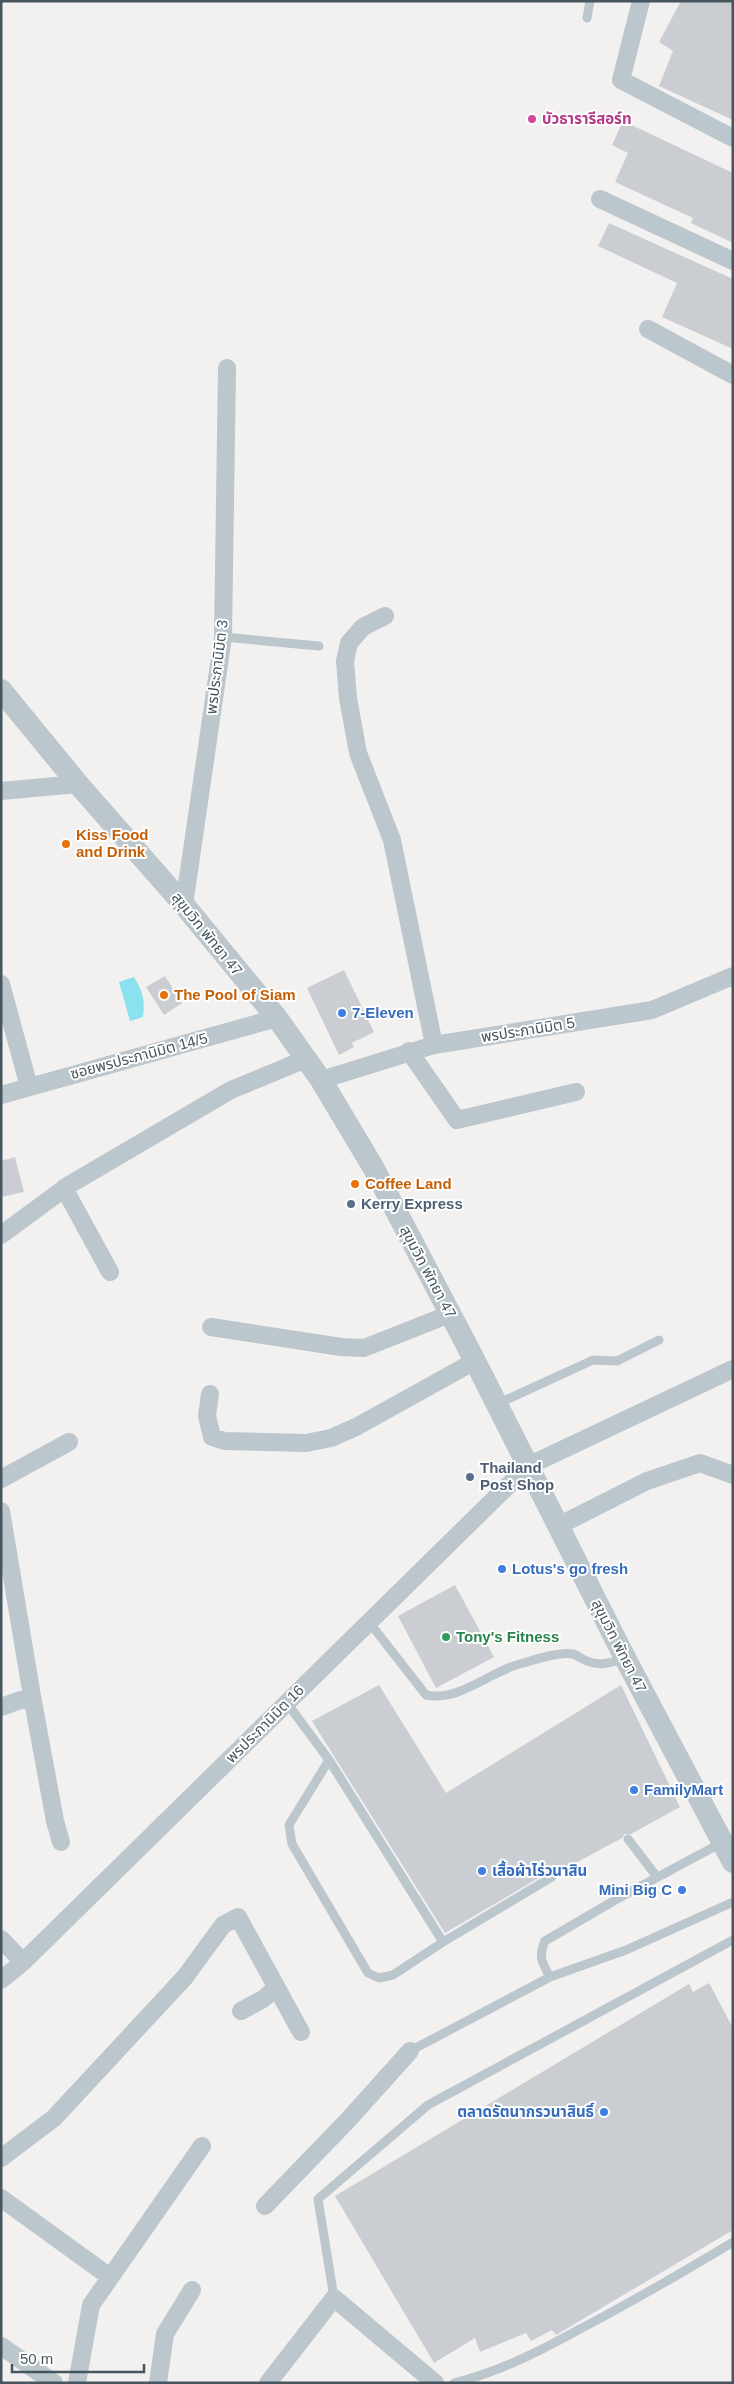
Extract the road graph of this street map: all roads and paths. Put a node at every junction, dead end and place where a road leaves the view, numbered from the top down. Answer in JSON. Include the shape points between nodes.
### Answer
{"nodes":[{"id":1,"x":590,"y":1,"type":"edge"},
{"id":2,"x":641,"y":1,"type":"edge"},
{"id":3,"x":587,"y":18,"type":"dead end"},
{"id":4,"x":733,"y":138,"type":"edge"},
{"id":5,"x":600,"y":199,"type":"dead end"},
{"id":6,"x":733,"y":261,"type":"edge"},
{"id":7,"x":648,"y":329,"type":"dead end"},
{"id":8,"x":227,"y":368,"type":"dead end"},
{"id":9,"x":733,"y":375,"type":"edge"},
{"id":10,"x":385,"y":616,"type":"dead end"},
{"id":11,"x":223,"y":637,"type":"junction"},
{"id":12,"x":319,"y":646,"type":"dead end"},
{"id":13,"x":1,"y":690,"type":"edge"},
{"id":14,"x":78,"y":784,"type":"junction"},
{"id":15,"x":1,"y":791,"type":"edge"},
{"id":16,"x":184,"y":904,"type":"junction"},
{"id":17,"x":733,"y":976,"type":"edge"},
{"id":18,"x":1,"y":984,"type":"edge"},
{"id":19,"x":276,"y":1018,"type":"junction"},
{"id":20,"x":434,"y":1045,"type":"junction"},
{"id":21,"x":410,"y":1051,"type":"junction"},
{"id":22,"x":306,"y":1059,"type":"junction"},
{"id":23,"x":321,"y":1080,"type":"junction"},
{"id":24,"x":29,"y":1086,"type":"junction"},
{"id":25,"x":576,"y":1092,"type":"dead end"},
{"id":26,"x":1,"y":1094,"type":"edge"},
{"id":27,"x":64,"y":1188,"type":"junction"},
{"id":28,"x":1,"y":1235,"type":"edge"},
{"id":29,"x":110,"y":1272,"type":"dead end"},
{"id":30,"x":450,"y":1314,"type":"junction"},
{"id":31,"x":211,"y":1327,"type":"dead end"},
{"id":32,"x":660,"y":1340,"type":"dead end"},
{"id":33,"x":475,"y":1361,"type":"junction"},
{"id":34,"x":733,"y":1369,"type":"edge"},
{"id":35,"x":210,"y":1394,"type":"dead end"},
{"id":36,"x":497,"y":1404,"type":"junction"},
{"id":37,"x":69,"y":1442,"type":"dead end"},
{"id":38,"x":528,"y":1466,"type":"junction"},
{"id":39,"x":733,"y":1475,"type":"edge"},
{"id":40,"x":1,"y":1479,"type":"edge"},
{"id":41,"x":1,"y":1511,"type":"edge"},
{"id":42,"x":558,"y":1526,"type":"junction"},
{"id":43,"x":370,"y":1622,"type":"junction"},
{"id":44,"x":625,"y":1658,"type":"junction"},
{"id":45,"x":32,"y":1696,"type":"junction"},
{"id":46,"x":287,"y":1703,"type":"junction"},
{"id":47,"x":1,"y":1706,"type":"edge"},
{"id":48,"x":329,"y":1760,"type":"junction"},
{"id":49,"x":628,"y":1839,"type":"dead end"},
{"id":50,"x":61,"y":1842,"type":"dead end"},
{"id":51,"x":723,"y":1842,"type":"junction"},
{"id":52,"x":733,"y":1862,"type":"edge"},
{"id":53,"x":552,"y":1877,"type":"dead end"},
{"id":54,"x":657,"y":1877,"type":"junction"},
{"id":55,"x":733,"y":1902,"type":"edge"},
{"id":56,"x":1,"y":1939,"type":"edge"},
{"id":57,"x":733,"y":1940,"type":"edge"},
{"id":58,"x":443,"y":1942,"type":"junction"},
{"id":59,"x":23,"y":1962,"type":"junction"},
{"id":60,"x":550,"y":1977,"type":"junction"},
{"id":61,"x":1,"y":1980,"type":"edge"},
{"id":62,"x":276,"y":1988,"type":"junction"},
{"id":63,"x":241,"y":2011,"type":"dead end"},
{"id":64,"x":301,"y":2032,"type":"dead end"},
{"id":65,"x":410,"y":2052,"type":"joint"},
{"id":66,"x":202,"y":2146,"type":"dead end"},
{"id":67,"x":1,"y":2158,"type":"edge"},
{"id":68,"x":1,"y":2198,"type":"edge"},
{"id":69,"x":265,"y":2206,"type":"dead end"},
{"id":70,"x":733,"y":2242,"type":"edge"},
{"id":71,"x":110,"y":2278,"type":"junction"},
{"id":72,"x":192,"y":2290,"type":"dead end"},
{"id":73,"x":334,"y":2298,"type":"junction"},
{"id":74,"x":1,"y":2346,"type":"edge"},
{"id":75,"x":54,"y":2383,"type":"edge"},
{"id":76,"x":77,"y":2383,"type":"edge"},
{"id":77,"x":158,"y":2383,"type":"edge"},
{"id":78,"x":268,"y":2383,"type":"edge"},
{"id":79,"x":435,"y":2383,"type":"edge"},
{"id":80,"x":454,"y":2383,"type":"edge"}],
"edges":[{"from":1,"to":3,"type":"lane"},
{"from":2,"to":4,"type":"street","via":[[621,80]]},
{"from":5,"to":6,"type":"street"},
{"from":7,"to":9,"type":"street"},
{"from":8,"to":11,"type":"street","name":"พรประภานิมิต 3"},
{"from":10,"to":20,"type":"street","via":[[363,627],[349,643],[345,661],[348,698],[358,754],[392,840]]},
{"from":11,"to":12,"type":"lane"},
{"from":11,"to":16,"type":"street","name":"พรประภานิมิต 3"},
{"from":13,"to":14,"type":"street","name":"สุขุมวิท พัทยา 47"},
{"from":14,"to":15,"type":"street"},
{"from":14,"to":16,"type":"street","name":"สุขุมวิท พัทยา 47"},
{"from":16,"to":19,"type":"street","name":"สุขุมวิท พัทยา 47"},
{"from":17,"to":20,"type":"street","name":"พรประภานิมิต 5","via":[[652,1010]]},
{"from":18,"to":24,"type":"street"},
{"from":19,"to":22,"type":"street","name":"สุขุมวิท พัทยา 47"},
{"from":19,"to":24,"type":"street","name":"ซอยพรประภานิมิต 14/5"},
{"from":20,"to":21,"type":"street","name":"พรประภานิมิต 5"},
{"from":21,"to":23,"type":"street","name":"พรประภานิมิต 5"},
{"from":21,"to":25,"type":"street","via":[[457,1120]]},
{"from":22,"to":23,"type":"street","name":"สุขุมวิท พัทยา 47"},
{"from":22,"to":27,"type":"street","via":[[231,1090]]},
{"from":23,"to":30,"type":"street","name":"สุขุมวิท พัทยา 47","via":[[373,1167]]},
{"from":24,"to":26,"type":"street","name":"ซอยพรประภานิมิต 14/5"},
{"from":27,"to":28,"type":"street"},
{"from":27,"to":29,"type":"street"},
{"from":30,"to":31,"type":"street","via":[[364,1348]]},
{"from":30,"to":33,"type":"street","name":"สุขุมวิท พัทยา 47"},
{"from":32,"to":36,"type":"lane","via":[[617,1361],[593,1360]]},
{"from":33,"to":35,"type":"street","via":[[356,1427],[331,1438],[306,1443],[225,1441],[212,1437],[206,1416]]},
{"from":33,"to":36,"type":"street","name":"สุขุมวิท พัทยา 47"},
{"from":34,"to":38,"type":"street","name":"พรประภานิมิต 16"},
{"from":36,"to":38,"type":"street","name":"สุขุมวิท พัทยา 47"},
{"from":37,"to":40,"type":"street"},
{"from":38,"to":42,"type":"street","name":"สุขุมวิท พัทยา 47"},
{"from":38,"to":43,"type":"street","name":"พรประภานิมิต 16"},
{"from":39,"to":42,"type":"street","via":[[700,1463],[647,1481]]},
{"from":41,"to":45,"type":"street"},
{"from":42,"to":44,"type":"street","name":"สุขุมวิท พัทยา 47"},
{"from":43,"to":44,"type":"lane","via":[[426,1696],[452,1694],[517,1664],[545,1657],[573,1654],[594,1664]]},
{"from":43,"to":46,"type":"street","name":"พรประภานิมิต 16"},
{"from":44,"to":51,"type":"street","name":"สุขุมวิท พัทยา 47"},
{"from":45,"to":47,"type":"street"},
{"from":45,"to":50,"type":"street"},
{"from":46,"to":48,"type":"lane"},
{"from":46,"to":59,"type":"street","name":"พรประภานิมิต 16"},
{"from":48,"to":58,"type":"lane"},
{"from":48,"to":58,"type":"lane","via":[[289,1825],[292,1844],[368,1973],[379,1978],[393,1975]]},
{"from":49,"to":54,"type":"lane"},
{"from":51,"to":52,"type":"street","name":"สุขุมวิท พัทยา 47"},
{"from":51,"to":54,"type":"lane"},
{"from":53,"to":58,"type":"lane"},
{"from":54,"to":60,"type":"lane","via":[[545,1941],[540,1951],[541,1961]]},
{"from":55,"to":60,"type":"lane","via":[[626,1950]]},
{"from":56,"to":59,"type":"street"},
{"from":57,"to":73,"type":"lane","via":[[428,2104],[318,2199]]},
{"from":59,"to":61,"type":"street","name":"พรประภานิมิต 16"},
{"from":60,"to":65,"type":"lane"},
{"from":62,"to":63,"type":"street"},
{"from":62,"to":64,"type":"street"},
{"from":62,"to":67,"type":"street","via":[[238,1917],[222,1925],[185,1977],[54,2118]]},
{"from":65,"to":69,"type":"street"},
{"from":66,"to":71,"type":"street"},
{"from":68,"to":71,"type":"street"},
{"from":70,"to":80,"type":"lane","via":[[527,2358]]},
{"from":71,"to":76,"type":"street","via":[[91,2305]]},
{"from":72,"to":77,"type":"street","via":[[165,2334]]},
{"from":73,"to":78,"type":"street"},
{"from":73,"to":79,"type":"street"},
{"from":74,"to":75,"type":"street"}]}
